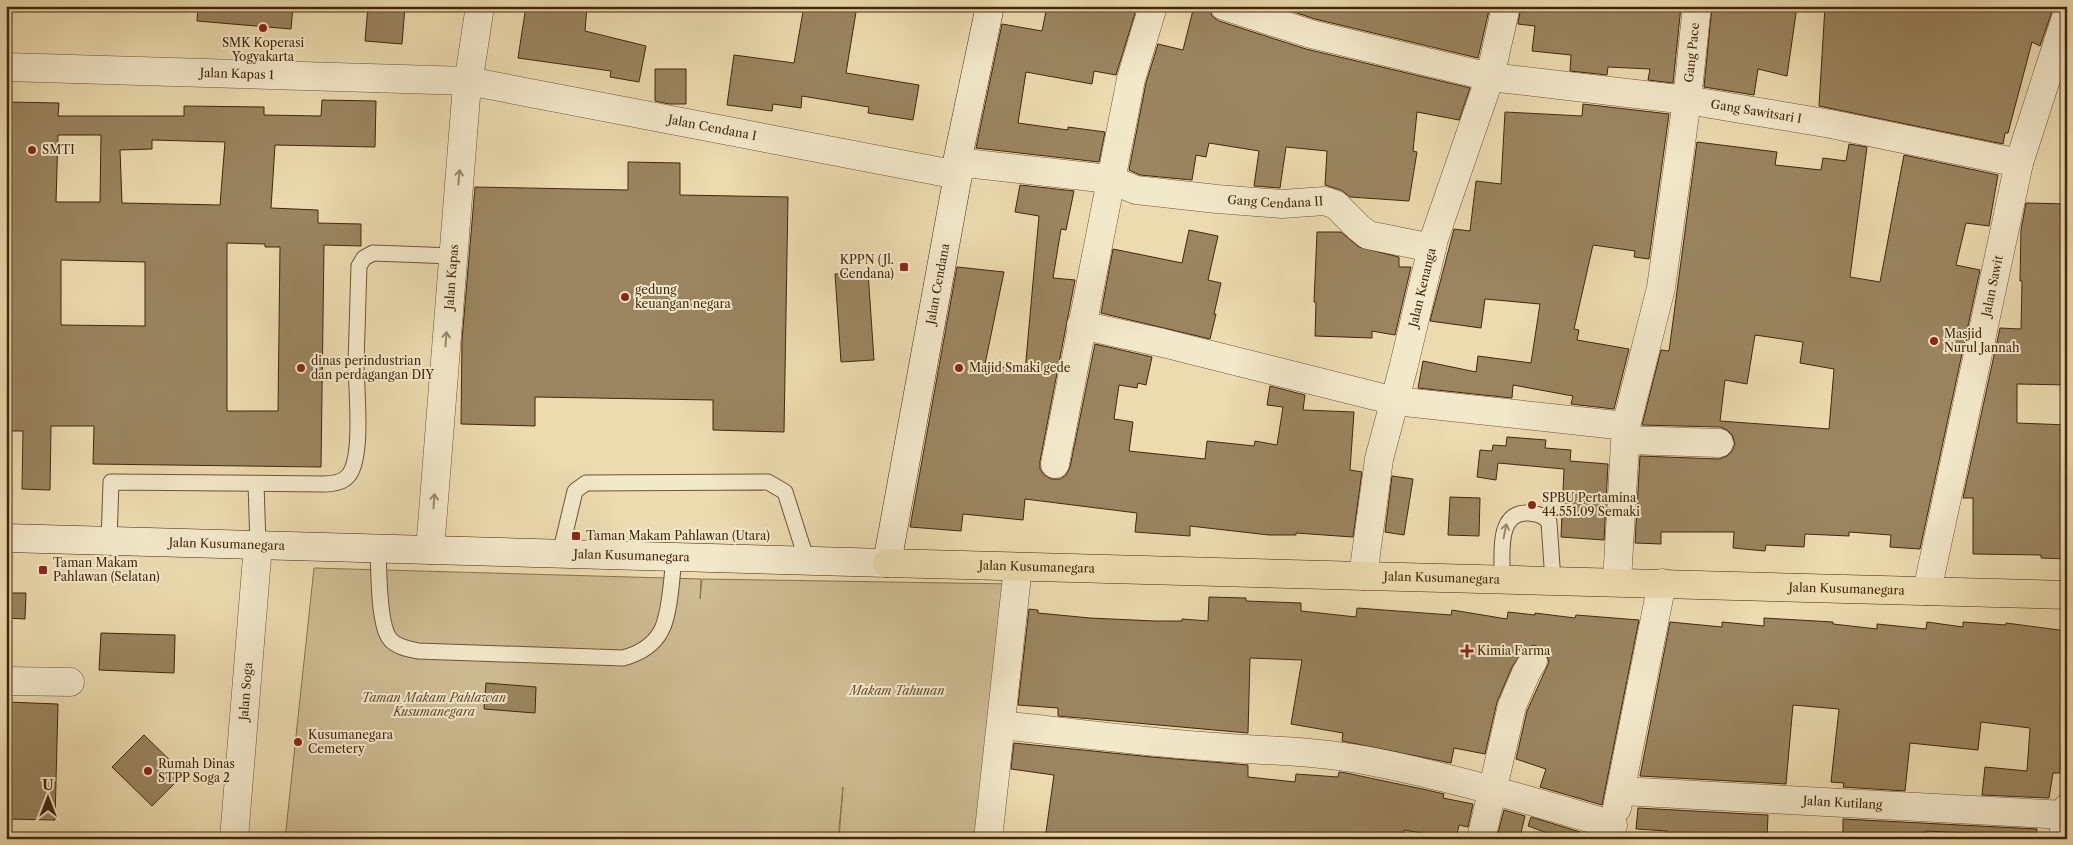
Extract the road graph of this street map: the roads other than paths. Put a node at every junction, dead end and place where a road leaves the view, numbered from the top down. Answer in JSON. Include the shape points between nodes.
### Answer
{"nodes":[{"id":1,"x":480,"y":6,"type":"edge"},
{"id":2,"x":990,"y":6,"type":"edge"},
{"id":3,"x":1153,"y":6,"type":"edge"},
{"id":4,"x":1224,"y":6,"type":"edge"},
{"id":5,"x":1506,"y":6,"type":"edge"},
{"id":6,"x":1697,"y":6,"type":"edge"},
{"id":7,"x":2067,"y":14,"type":"edge"},
{"id":8,"x":6,"y":67,"type":"edge"},
{"id":9,"x":1490,"y":77,"type":"junction"},
{"id":10,"x":468,"y":81,"type":"junction"},
{"id":11,"x":1687,"y":100,"type":"junction"},
{"id":12,"x":2019,"y":163,"type":"junction"},
{"id":13,"x":958,"y":168,"type":"junction"},
{"id":14,"x":1110,"y":179,"type":"junction"},
{"id":15,"x":1432,"y":248,"type":"junction"},
{"id":16,"x":453,"y":256,"type":"junction"},
{"id":17,"x":1081,"y":325,"type":"junction"},
{"id":18,"x":1395,"y":401,"type":"junction"},
{"id":19,"x":1626,"y":433,"type":"junction"},
{"id":20,"x":1719,"y":443,"type":"dead end"},
{"id":21,"x":1055,"y":464,"type":"dead end"},
{"id":22,"x":256,"y":484,"type":"junction"},
{"id":23,"x":6,"y":538,"type":"edge"},
{"id":24,"x":109,"y":541,"type":"junction"},
{"id":25,"x":258,"y":545,"type":"junction"},
{"id":26,"x":378,"y":549,"type":"junction"},
{"id":27,"x":430,"y":550,"type":"junction"},
{"id":28,"x":560,"y":554,"type":"junction"},
{"id":29,"x":674,"y":557,"type":"junction"},
{"id":30,"x":806,"y":561,"type":"junction"},
{"id":31,"x":887,"y":563,"type":"junction"},
{"id":32,"x":1018,"y":567,"type":"junction"},
{"id":33,"x":1363,"y":576,"type":"junction"},
{"id":34,"x":1502,"y":579,"type":"junction"},
{"id":35,"x":1553,"y":580,"type":"junction"},
{"id":36,"x":1617,"y":582,"type":"junction"},
{"id":37,"x":1662,"y":584,"type":"junction"},
{"id":38,"x":1927,"y":591,"type":"junction"},
{"id":39,"x":2067,"y":595,"type":"edge"},
{"id":40,"x":1533,"y":661,"type":"dead end"},
{"id":41,"x":6,"y":681,"type":"edge"},
{"id":42,"x":70,"y":682,"type":"dead end"},
{"id":43,"x":1001,"y":725,"type":"junction"},
{"id":44,"x":1493,"y":790,"type":"junction"},
{"id":45,"x":1621,"y":791,"type":"junction"},
{"id":46,"x":2065,"y":820,"type":"edge"},
{"id":47,"x":1611,"y":832,"type":"edge"},
{"id":48,"x":234,"y":839,"type":"edge"},
{"id":49,"x":988,"y":839,"type":"edge"},
{"id":50,"x":1481,"y":839,"type":"edge"}],
"edges":[{"from":1,"to":10,"type":"street","name":"Jalan Kapas"},
{"from":2,"to":13,"type":"street","name":"Jalan Cendana"},
{"from":3,"to":14,"type":"street","via":[[1130,79]]},
{"from":4,"to":9,"type":"street","name":"Gang Sawitsari I","via":[[1311,34]]},
{"from":5,"to":9,"type":"street","name":"Jalan Kenanga"},
{"from":6,"to":11,"type":"street","name":"Gang Pace"},
{"from":7,"to":12,"type":"street","name":"Jalan Sawit"},
{"from":8,"to":10,"type":"street","name":"Jalan Kapas 1"},
{"from":9,"to":11,"type":"street","name":"Gang Sawitsari I"},
{"from":9,"to":15,"type":"street","name":"Jalan Kenanga"},
{"from":10,"to":13,"type":"street","name":"Jalan Cendana I"},
{"from":16,"to":10,"type":"street","name":"Jalan Kapas","one_way":true},
{"from":11,"to":12,"type":"street","name":"Gang Sawitsari I","via":[[1831,124]]},
{"from":11,"to":19,"type":"street","name":"Gang Pace","via":[[1661,288]]},
{"from":12,"to":38,"type":"street","name":"Jalan Sawit"},
{"from":13,"to":14,"type":"street","name":"Jalan Cendana I"},
{"from":13,"to":31,"type":"street","name":"Jalan Cendana"},
{"from":14,"to":15,"type":"street","name":"Gang Cendana II","via":[[1136,190],[1217,199],[1282,204],[1325,201],[1336,205],[1368,234]]},
{"from":14,"to":17,"type":"street"},
{"from":15,"to":18,"type":"street","name":"Jalan Kenanga"},
{"from":16,"to":22,"type":"lane","via":[[381,252],[364,258],[358,266],[357,440],[355,461],[348,476],[335,484]]},
{"from":27,"to":16,"type":"street","name":"Jalan Kapas","one_way":true},
{"from":17,"to":18,"type":"street"},
{"from":17,"to":21,"type":"street"},
{"from":18,"to":19,"type":"street"},
{"from":18,"to":33,"type":"street","name":"Jalan Kenanga","via":[[1379,459]]},
{"from":19,"to":20,"type":"street"},
{"from":19,"to":36,"type":"street","name":"Gang Pace"},
{"from":22,"to":24,"type":"lane","via":[[111,482]]},
{"from":22,"to":25,"type":"lane"},
{"from":23,"to":24,"type":"street","name":"Jalan Kusumanegara"},
{"from":24,"to":25,"type":"street","name":"Jalan Kusumanegara"},
{"from":25,"to":26,"type":"street","name":"Jalan Kusumanegara"},
{"from":25,"to":48,"type":"street","name":"Jalan Soga"},
{"from":26,"to":27,"type":"street","name":"Jalan Kusumanegara"},
{"from":26,"to":29,"type":"lane","via":[[385,630],[390,640],[404,648],[624,658],[637,654],[662,631],[671,594]]},
{"from":27,"to":28,"type":"street","name":"Jalan Kusumanegara"},
{"from":28,"to":29,"type":"street","name":"Jalan Kusumanegara"},
{"from":28,"to":30,"type":"lane","via":[[575,491],[586,483],[768,482],[785,492]]},
{"from":29,"to":30,"type":"street","name":"Jalan Kusumanegara"},
{"from":30,"to":31,"type":"street","name":"Jalan Kusumanegara"},
{"from":31,"to":32,"type":"main road","name":"Jalan Kusumanegara"},
{"from":32,"to":33,"type":"main road","name":"Jalan Kusumanegara"},
{"from":32,"to":43,"type":"street"},
{"from":33,"to":34,"type":"main road","name":"Jalan Kusumanegara"},
{"from":34,"to":35,"type":"main road","name":"Jalan Kusumanegara"},
{"from":34,"to":35,"type":"lane","one_way":true,"via":[[1504,526],[1510,518],[1525,513],[1539,514],[1549,522]]},
{"from":35,"to":36,"type":"main road","name":"Jalan Kusumanegara"},
{"from":36,"to":37,"type":"main road","name":"Jalan Kusumanegara"},
{"from":37,"to":38,"type":"main road","name":"Jalan Kusumanegara"},
{"from":37,"to":45,"type":"street"},
{"from":38,"to":39,"type":"main road","name":"Jalan Kusumanegara"},
{"from":40,"to":44,"type":"street","via":[[1512,706]]},
{"from":41,"to":42,"type":"street"},
{"from":43,"to":44,"type":"street","via":[[1204,746],[1334,755]]},
{"from":43,"to":49,"type":"street"},
{"from":44,"to":47,"type":"street"},
{"from":44,"to":50,"type":"street"},
{"from":45,"to":46,"type":"street","name":"Jalan Kutilang"},
{"from":45,"to":47,"type":"street"}]}
